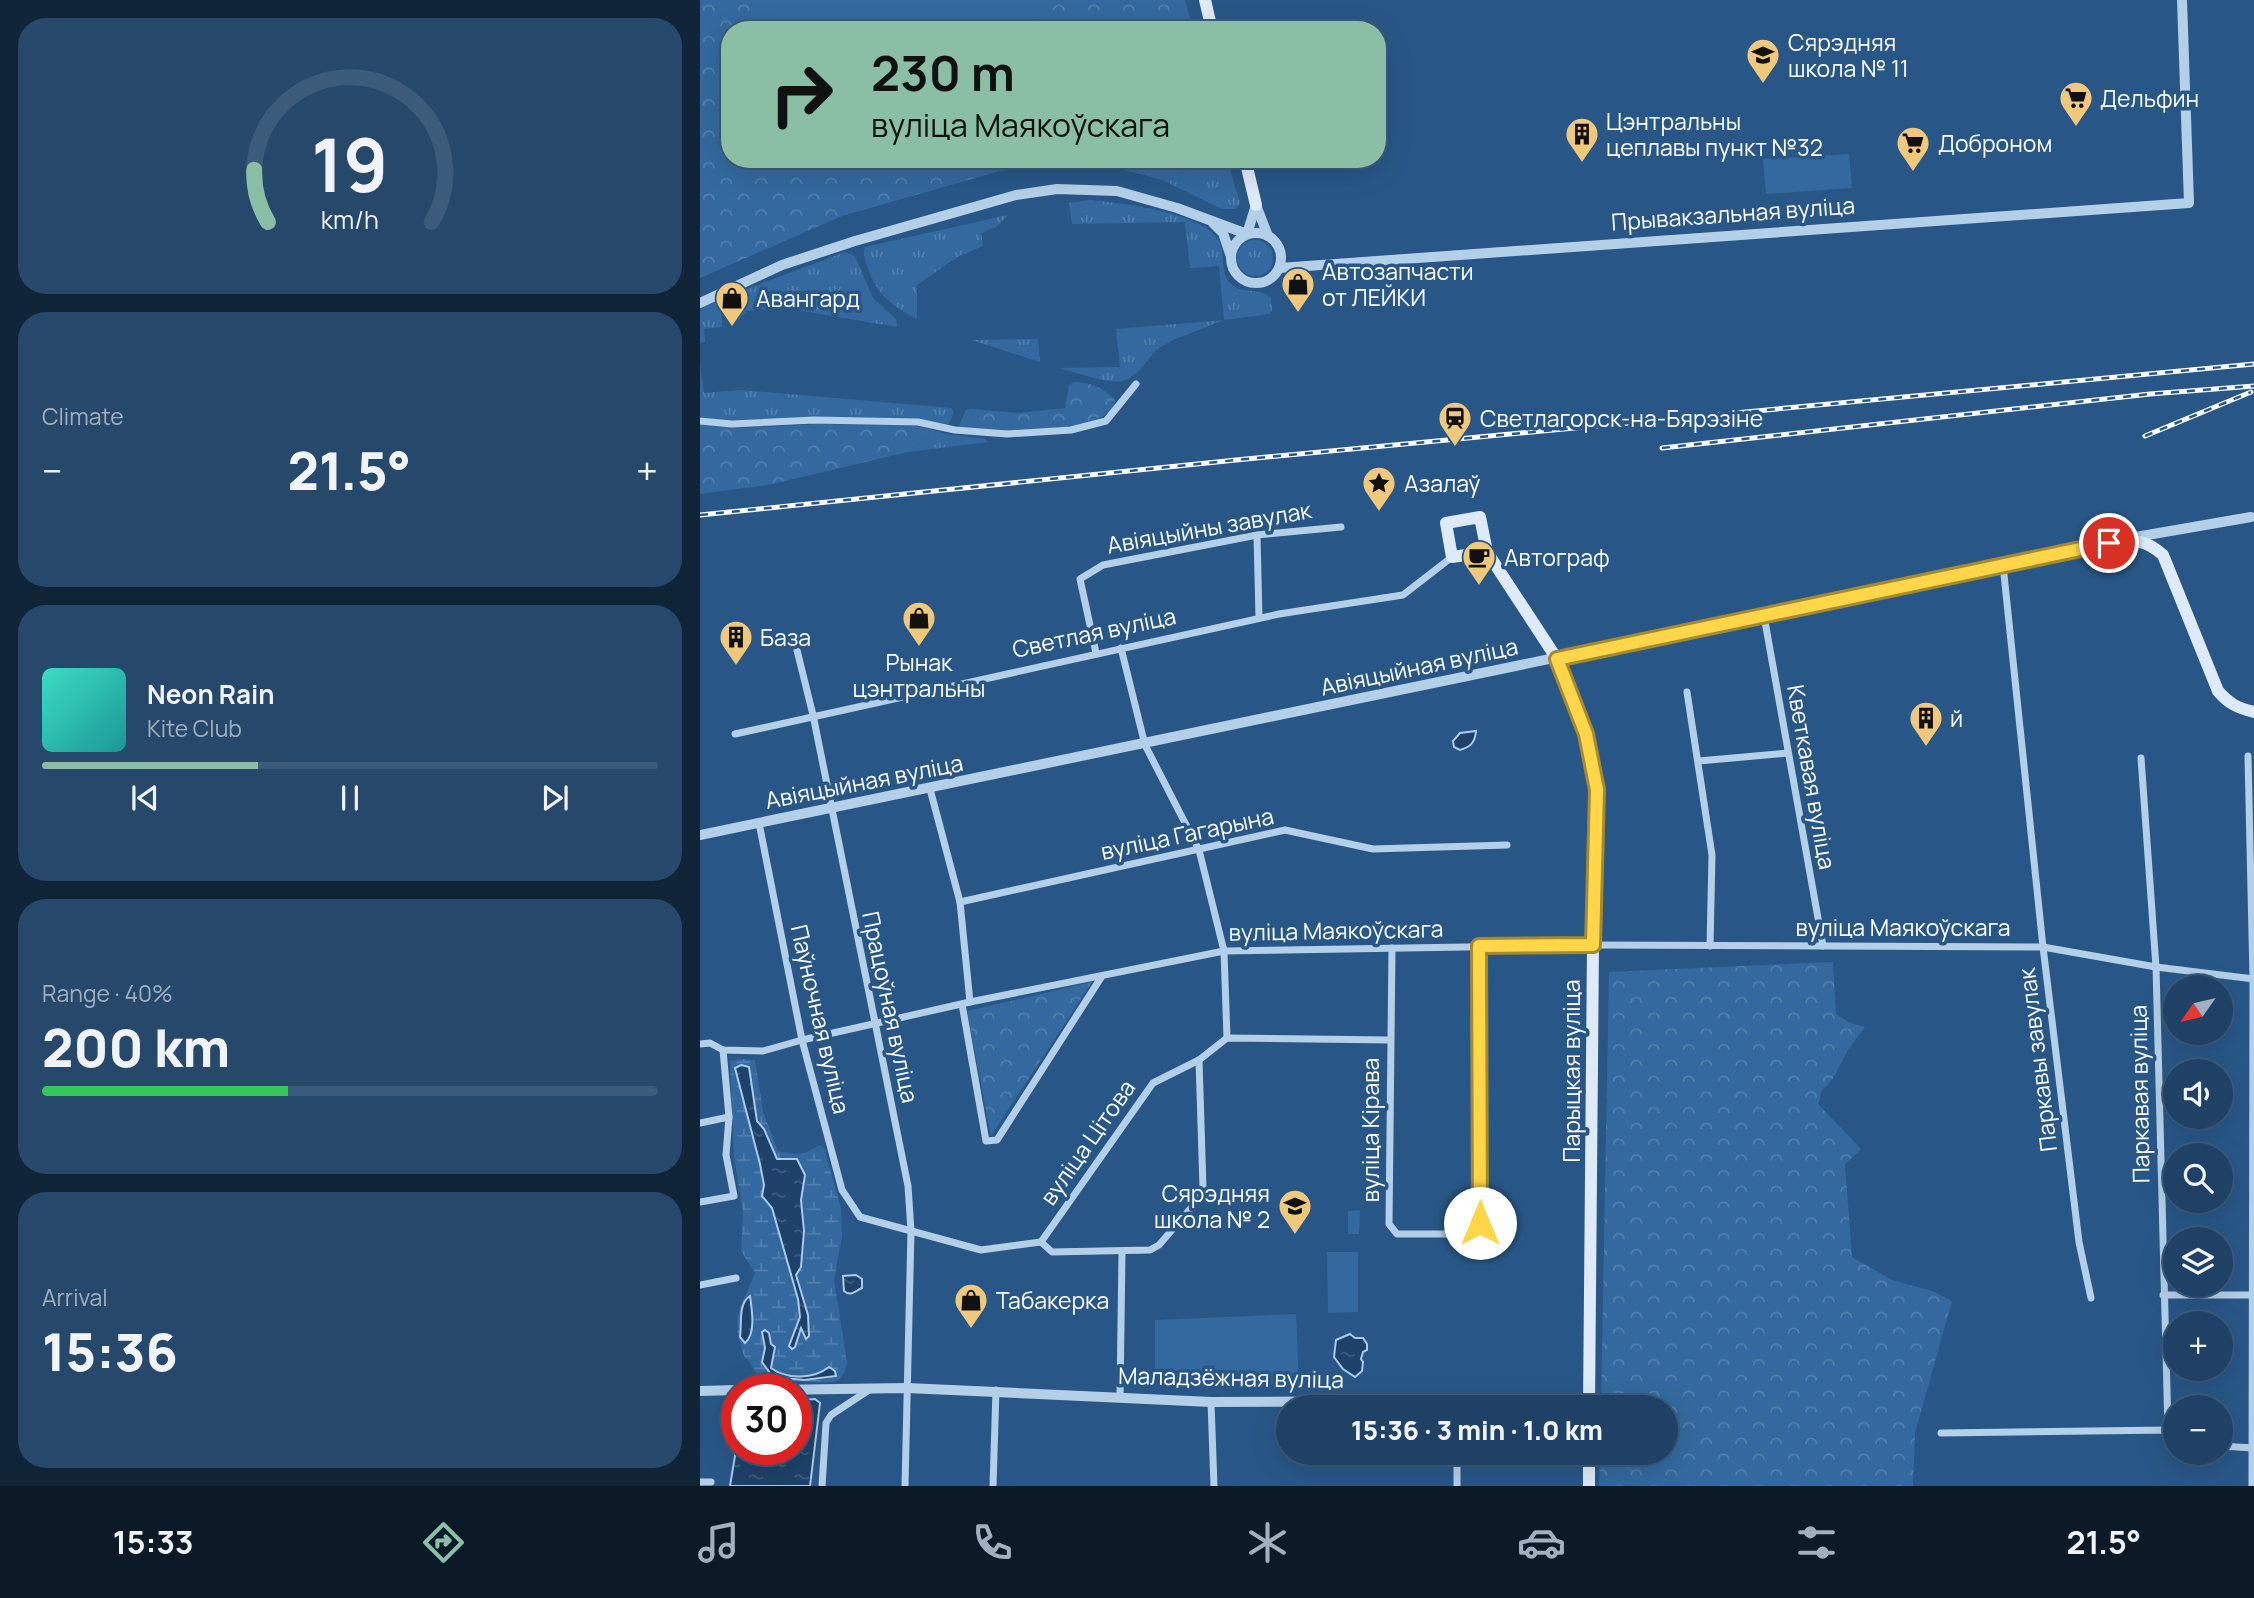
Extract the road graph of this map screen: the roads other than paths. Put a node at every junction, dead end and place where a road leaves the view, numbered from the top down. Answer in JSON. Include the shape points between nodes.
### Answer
{"nodes":[{"id":1,"x":1205,"y":0,"type":"edge"},
{"id":2,"x":2182,"y":0,"type":"edge"},
{"id":3,"x":1210,"y":21,"type":"edge"},
{"id":4,"x":1247,"y":168,"type":"edge"},
{"id":5,"x":1256,"y":205,"type":"junction"},
{"id":6,"x":1205,"y":218,"type":"junction"},
{"id":7,"x":1247,"y":234,"type":"junction"},
{"id":8,"x":1268,"y":236,"type":"junction"},
{"id":9,"x":1230,"y":255,"type":"junction"},
{"id":10,"x":1279,"y":268,"type":"junction"},
{"id":11,"x":700,"y":303,"type":"edge"},
{"id":12,"x":1136,"y":384,"type":"dead end"},
{"id":13,"x":700,"y":421,"type":"edge"},
{"id":14,"x":2251,"y":517,"type":"dead end"},
{"id":15,"x":1341,"y":527,"type":"dead end"},
{"id":16,"x":1257,"y":535,"type":"junction"},
{"id":17,"x":2109,"y":543,"type":"junction"},
{"id":18,"x":1487,"y":552,"type":"junction"},
{"id":19,"x":1452,"y":557,"type":"junction"},
{"id":20,"x":2003,"y":565,"type":"junction"},
{"id":21,"x":1764,"y":615,"type":"junction"},
{"id":22,"x":1259,"y":618,"type":"junction"},
{"id":23,"x":794,"y":638,"type":"dead end"},
{"id":24,"x":1121,"y":648,"type":"junction"},
{"id":25,"x":1096,"y":653,"type":"junction"},
{"id":26,"x":1557,"y":659,"type":"junction"},
{"id":27,"x":1687,"y":692,"type":"dead end"},
{"id":28,"x":2254,"y":712,"type":"edge"},
{"id":29,"x":813,"y":715,"type":"junction"},
{"id":30,"x":735,"y":734,"type":"dead end"},
{"id":31,"x":1145,"y":745,"type":"junction"},
{"id":32,"x":1788,"y":753,"type":"junction"},
{"id":33,"x":2248,"y":756,"type":"dead end"},
{"id":34,"x":2141,"y":758,"type":"dead end"},
{"id":35,"x":1699,"y":761,"type":"junction"},
{"id":36,"x":930,"y":789,"type":"junction"},
{"id":37,"x":831,"y":809,"type":"junction"},
{"id":38,"x":759,"y":823,"type":"junction"},
{"id":39,"x":700,"y":835,"type":"edge"},
{"id":40,"x":1507,"y":845,"type":"dead end"},
{"id":41,"x":1199,"y":850,"type":"junction"},
{"id":42,"x":960,"y":902,"type":"junction"},
{"id":43,"x":1593,"y":945,"type":"junction"},
{"id":44,"x":1479,"y":946,"type":"junction"},
{"id":45,"x":1710,"y":946,"type":"junction"},
{"id":46,"x":1823,"y":946,"type":"junction"},
{"id":47,"x":2043,"y":947,"type":"junction"},
{"id":48,"x":1392,"y":948,"type":"junction"},
{"id":49,"x":1224,"y":951,"type":"junction"},
{"id":50,"x":2156,"y":967,"type":"junction"},
{"id":51,"x":1102,"y":976,"type":"junction"},
{"id":52,"x":2254,"y":979,"type":"edge"},
{"id":53,"x":966,"y":1003,"type":"junction"},
{"id":54,"x":876,"y":1024,"type":"junction"},
{"id":55,"x":1227,"y":1038,"type":"junction"},
{"id":56,"x":803,"y":1040,"type":"junction"},
{"id":57,"x":1389,"y":1040,"type":"junction"},
{"id":58,"x":700,"y":1044,"type":"edge"},
{"id":59,"x":723,"y":1050,"type":"junction"},
{"id":60,"x":1199,"y":1060,"type":"junction"},
{"id":61,"x":729,"y":1117,"type":"junction"},
{"id":62,"x":700,"y":1123,"type":"edge"},
{"id":63,"x":700,"y":1202,"type":"edge"},
{"id":64,"x":911,"y":1231,"type":"junction"},
{"id":65,"x":1041,"y":1242,"type":"junction"},
{"id":66,"x":1122,"y":1252,"type":"junction"},
{"id":67,"x":736,"y":1278,"type":"dead end"},
{"id":68,"x":700,"y":1285,"type":"edge"},
{"id":69,"x":2163,"y":1295,"type":"edge"},
{"id":70,"x":2233,"y":1295,"type":"edge"},
{"id":71,"x":2253,"y":1295,"type":"edge"},
{"id":72,"x":2163,"y":1297,"type":"edge"},
{"id":73,"x":2091,"y":1298,"type":"dead end"},
{"id":74,"x":873,"y":1387,"type":"junction"},
{"id":75,"x":907,"y":1388,"type":"junction"},
{"id":76,"x":812,"y":1389,"type":"edge"},
{"id":77,"x":721,"y":1390,"type":"edge"},
{"id":78,"x":996,"y":1390,"type":"junction"},
{"id":79,"x":700,"y":1391,"type":"edge"},
{"id":80,"x":1589,"y":1395,"type":"edge"},
{"id":81,"x":2167,"y":1395,"type":"edge"},
{"id":82,"x":1120,"y":1397,"type":"junction"},
{"id":83,"x":1211,"y":1402,"type":"junction"},
{"id":84,"x":1276,"y":1403,"type":"edge"},
{"id":85,"x":2163,"y":1430,"type":"edge"},
{"id":86,"x":1941,"y":1433,"type":"dead end"},
{"id":87,"x":2233,"y":1447,"type":"edge"},
{"id":88,"x":2253,"y":1448,"type":"edge"},
{"id":89,"x":1457,"y":1465,"type":"edge"},
{"id":90,"x":1589,"y":1465,"type":"edge"},
{"id":91,"x":700,"y":1482,"type":"edge"},
{"id":92,"x":711,"y":1482,"type":"dead end"},
{"id":93,"x":822,"y":1486,"type":"edge"},
{"id":94,"x":905,"y":1486,"type":"edge"},
{"id":95,"x":993,"y":1486,"type":"edge"},
{"id":96,"x":1214,"y":1486,"type":"edge"},
{"id":97,"x":1457,"y":1486,"type":"edge"},
{"id":98,"x":1589,"y":1486,"type":"edge"},
{"id":99,"x":2252,"y":1486,"type":"edge"}],
"edges":[{"from":1,"to":3,"type":"main road"},
{"from":2,"to":10,"type":"street","name":"Прывакзальная вуліца","via":[[2189,203]]},
{"from":4,"to":5,"type":"main road"},
{"from":5,"to":7,"type":"street"},
{"from":5,"to":8,"type":"street"},
{"from":6,"to":7,"type":"street"},
{"from":6,"to":9,"type":"street","via":[[1223,233]]},
{"from":6,"to":11,"type":"street","via":[[1117,191],[1016,195],[782,265]]},
{"from":7,"to":8,"type":"street"},
{"from":7,"to":9,"type":"street","via":[[1236,242]]},
{"from":8,"to":10,"type":"street","via":[[1279,246]]},
{"from":9,"to":10,"type":"street","via":[[1237,276],[1250,283],[1270,279]]},
{"from":12,"to":13,"type":"street","via":[[1106,421],[1071,430],[1007,434],[918,422]]},
{"from":14,"to":17,"type":"street"},
{"from":15,"to":16,"type":"street","name":"Авіяцыйны завулак"},
{"from":16,"to":22,"type":"street"},
{"from":16,"to":25,"type":"street","name":"Авіяцыйны завулак","via":[[1103,565],[1080,579]]},
{"from":17,"to":20,"type":"street","name":"Авіяцыйная вуліца"},
{"from":17,"to":28,"type":"main road","name":"Авіяцыйная вуліца","via":[[2132,540],[2151,544],[2163,555],[2218,691],[2237,708]]},
{"from":18,"to":19,"type":"main road","name":"Светлая вуліца"},
{"from":18,"to":19,"type":"main road","via":[[1480,517],[1446,523]]},
{"from":18,"to":26,"type":"main road"},
{"from":19,"to":22,"type":"street","name":"Светлая вуліца","via":[[1403,595]]},
{"from":20,"to":21,"type":"street","name":"Авіяцыйная вуліца"},
{"from":20,"to":47,"type":"street","name":"Паркавы завулак"},
{"from":21,"to":26,"type":"street","name":"Авіяцыйная вуліца"},
{"from":21,"to":32,"type":"street","name":"Кветкавая вуліца"},
{"from":22,"to":24,"type":"street","name":"Светлая вуліца"},
{"from":23,"to":29,"type":"street","name":"Працоўная вуліца"},
{"from":24,"to":25,"type":"street","name":"Светлая вуліца"},
{"from":24,"to":31,"type":"street"},
{"from":25,"to":29,"type":"street","name":"Светлая вуліца"},
{"from":26,"to":31,"type":"street","name":"Авіяцыйная вуліца"},
{"from":26,"to":43,"type":"main road","name":"Парыцкая вуліца","via":[[1586,734],[1597,790]]},
{"from":27,"to":35,"type":"street"},
{"from":29,"to":30,"type":"street","name":"Светлая вуліца"},
{"from":29,"to":37,"type":"street","name":"Працоўная вуліца"},
{"from":31,"to":36,"type":"street","name":"Авіяцыйная вуліца"},
{"from":31,"to":41,"type":"street"},
{"from":32,"to":35,"type":"street"},
{"from":32,"to":46,"type":"street","name":"Кветкавая вуліца"},
{"from":33,"to":52,"type":"street"},
{"from":34,"to":50,"type":"street","name":"Паркавая вуліца"},
{"from":35,"to":45,"type":"street","via":[[1712,855]]},
{"from":36,"to":37,"type":"street","name":"Авіяцыйная вуліца"},
{"from":36,"to":42,"type":"street"},
{"from":37,"to":38,"type":"street","name":"Авіяцыйная вуліца"},
{"from":37,"to":54,"type":"street","name":"Працоўная вуліца"},
{"from":38,"to":39,"type":"street","name":"Авіяцыйная вуліца"},
{"from":38,"to":56,"type":"street","name":"Паўночная вуліца"},
{"from":40,"to":41,"type":"street","name":"вуліца Гагарына","via":[[1373,849],[1285,830]]},
{"from":41,"to":42,"type":"street","name":"вуліца Гагарына"},
{"from":41,"to":49,"type":"street"},
{"from":42,"to":53,"type":"street"},
{"from":43,"to":44,"type":"street","name":"вуліца Маякоўскага"},
{"from":43,"to":45,"type":"street","name":"вуліца Маякоўскага"},
{"from":43,"to":80,"type":"main road","name":"Парыцкая вуліца"},
{"from":44,"to":48,"type":"street","name":"вуліца Маякоўскага"},
{"from":44,"to":57,"type":"street","name":"вуліца Кірава","via":[[1480,1223],[1474,1234],[1397,1234],[1389,1224]]},
{"from":45,"to":46,"type":"street","name":"вуліца Маякоўскага"},
{"from":46,"to":47,"type":"street","name":"вуліца Маякоўскага"},
{"from":47,"to":50,"type":"street","name":"вуліца Маякоўскага"},
{"from":47,"to":73,"type":"street","name":"Паркавы завулак","via":[[2079,1242]]},
{"from":48,"to":49,"type":"street","name":"вуліца Маякоўскага"},
{"from":48,"to":57,"type":"street","name":"вуліца Кірава"},
{"from":49,"to":51,"type":"street","name":"вуліца Маякоўскага"},
{"from":49,"to":55,"type":"street"},
{"from":50,"to":52,"type":"street","name":"вуліца Маякоўскага"},
{"from":50,"to":69,"type":"street","name":"Паркавая вуліца"},
{"from":51,"to":53,"type":"street","name":"вуліца Маякоўскага"},
{"from":51,"to":53,"type":"street","via":[[997,1140],[986,1141]]},
{"from":52,"to":71,"type":"street"},
{"from":53,"to":54,"type":"street","name":"вуліца Маякоўскага"},
{"from":54,"to":56,"type":"street","name":"вуліца Маякоўскага"},
{"from":54,"to":64,"type":"street","name":"Працоўная вуліца","via":[[908,1186]]},
{"from":55,"to":57,"type":"street"},
{"from":55,"to":60,"type":"street","name":"вуліца Цітова"},
{"from":56,"to":59,"type":"street","name":"вуліца Маякоўскага","via":[[763,1051]]},
{"from":56,"to":64,"type":"street","name":"Паўночная вуліца","via":[[842,1190],[860,1217]]},
{"from":58,"to":59,"type":"street","name":"вуліца Маякоўскага"},
{"from":59,"to":61,"type":"street"},
{"from":60,"to":65,"type":"street","name":"вуліца Цітова","via":[[1153,1083]]},
{"from":60,"to":66,"type":"street","via":[[1203,1188],[1159,1245]]},
{"from":61,"to":62,"type":"street"},
{"from":61,"to":63,"type":"street","via":[[726,1155],[734,1196]]},
{"from":64,"to":65,"type":"street","via":[[981,1250]]},
{"from":64,"to":75,"type":"street","name":"Працоўная вуліца"},
{"from":65,"to":66,"type":"street","via":[[1052,1252]]},
{"from":66,"to":82,"type":"street"},
{"from":67,"to":68,"type":"street"},
{"from":70,"to":71,"type":"street"},
{"from":71,"to":88,"type":"street"},
{"from":72,"to":81,"type":"street","name":"Паркавая вуліца"},
{"from":74,"to":75,"type":"street","name":"Маладзёжная вуліца"},
{"from":74,"to":76,"type":"street","name":"Маладзёжная вуліца"},
{"from":74,"to":93,"type":"street","via":[[826,1423]]},
{"from":75,"to":78,"type":"street","name":"Маладзёжная вуліца"},
{"from":75,"to":94,"type":"street","name":"Працоўная вуліца"},
{"from":77,"to":79,"type":"street"},
{"from":78,"to":82,"type":"street","name":"Маладзёжная вуліца"},
{"from":78,"to":95,"type":"street"},
{"from":82,"to":83,"type":"street","name":"Маладзёжная вуліца"},
{"from":83,"to":84,"type":"street","name":"Маладзёжная вуліца"},
{"from":83,"to":96,"type":"street"},
{"from":85,"to":86,"type":"street"},
{"from":87,"to":88,"type":"street"},
{"from":88,"to":99,"type":"street"},
{"from":89,"to":97,"type":"street"},
{"from":90,"to":98,"type":"main road"},
{"from":91,"to":92,"type":"street"}]}
